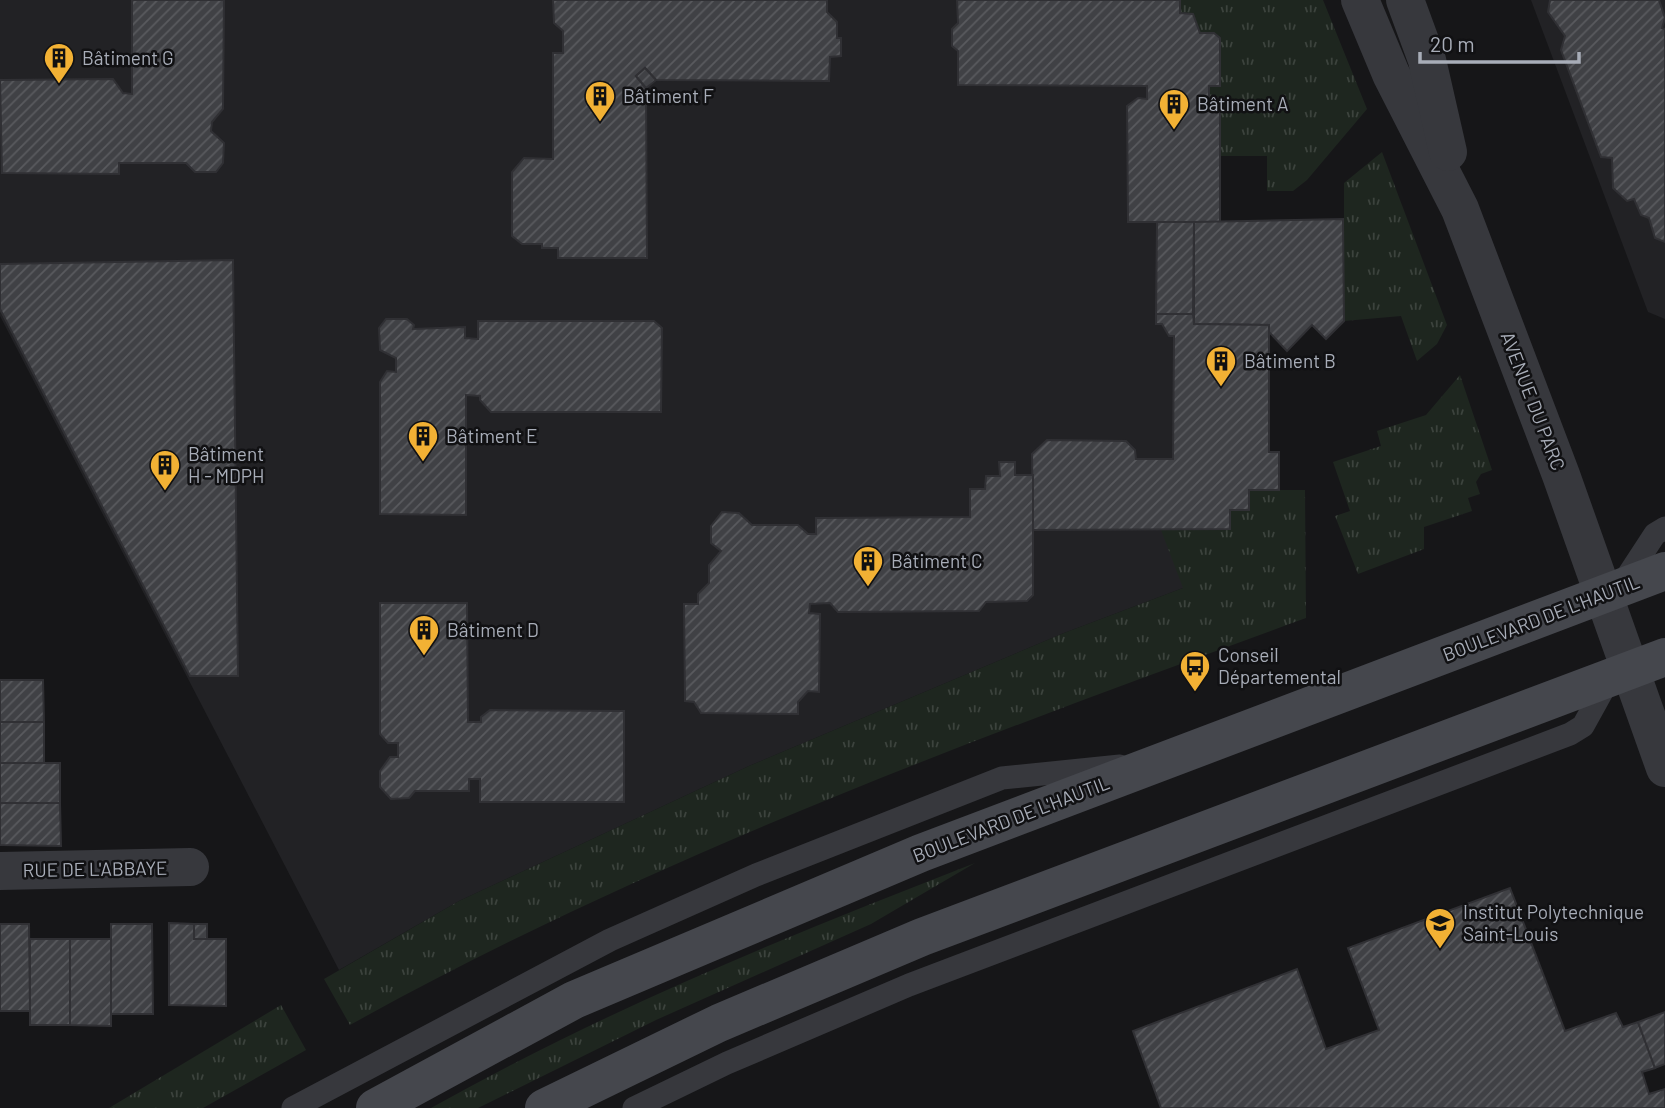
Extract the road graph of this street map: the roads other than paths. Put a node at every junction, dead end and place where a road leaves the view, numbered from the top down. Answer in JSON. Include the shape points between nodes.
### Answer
{"nodes":[{"id":1,"x":1360,"y":0,"type":"edge"},
{"id":2,"x":1405,"y":0,"type":"edge"},
{"id":3,"x":1461,"y":209,"type":"junction"},
{"id":4,"x":1665,"y":528,"type":"edge"},
{"id":5,"x":1665,"y":571,"type":"edge"},
{"id":6,"x":1612,"y":591,"type":"junction"},
{"id":7,"x":1635,"y":668,"type":"edge"},
{"id":8,"x":1155,"y":764,"type":"junction"},
{"id":9,"x":1665,"y":768,"type":"edge"},
{"id":10,"x":190,"y":867,"type":"dead end"},
{"id":11,"x":0,"y":871,"type":"edge"},
{"id":12,"x":293,"y":1108,"type":"edge"},
{"id":13,"x":375,"y":1108,"type":"edge"},
{"id":14,"x":544,"y":1108,"type":"edge"},
{"id":15,"x":634,"y":1108,"type":"edge"}],
"edges":[{"from":1,"to":3,"type":"street","name":"AVENUE DU PARC","via":[[1391,74]]},
{"from":2,"to":3,"type":"street","name":"AVENUE DU PARC","via":[[1427,60]]},
{"from":3,"to":6,"type":"street","name":"AVENUE DU PARC"},
{"from":4,"to":6,"type":"lane","via":[[1655,534]]},
{"from":5,"to":6,"type":"main road","name":"BOULEVARD DE L'HAUTIL"},
{"from":6,"to":7,"type":"street","name":"AVENUE DU PARC"},
{"from":6,"to":8,"type":"main road","name":"BOULEVARD DE L'HAUTIL"},
{"from":7,"to":9,"type":"street","name":"AVENUE DU PARC"},
{"from":7,"to":14,"type":"main road","via":[[922,937],[719,1023]]},
{"from":7,"to":15,"type":"lane","via":[[1583,726],[1570,734],[909,985]]},
{"from":8,"to":12,"type":"lane","via":[[1002,778],[756,875],[610,940]]},
{"from":8,"to":13,"type":"main road","name":"BOULEVARD DE L'HAUTIL","via":[[921,853],[598,990]]},
{"from":10,"to":11,"type":"street","name":"RUE DE L'ABBAYE"}]}
